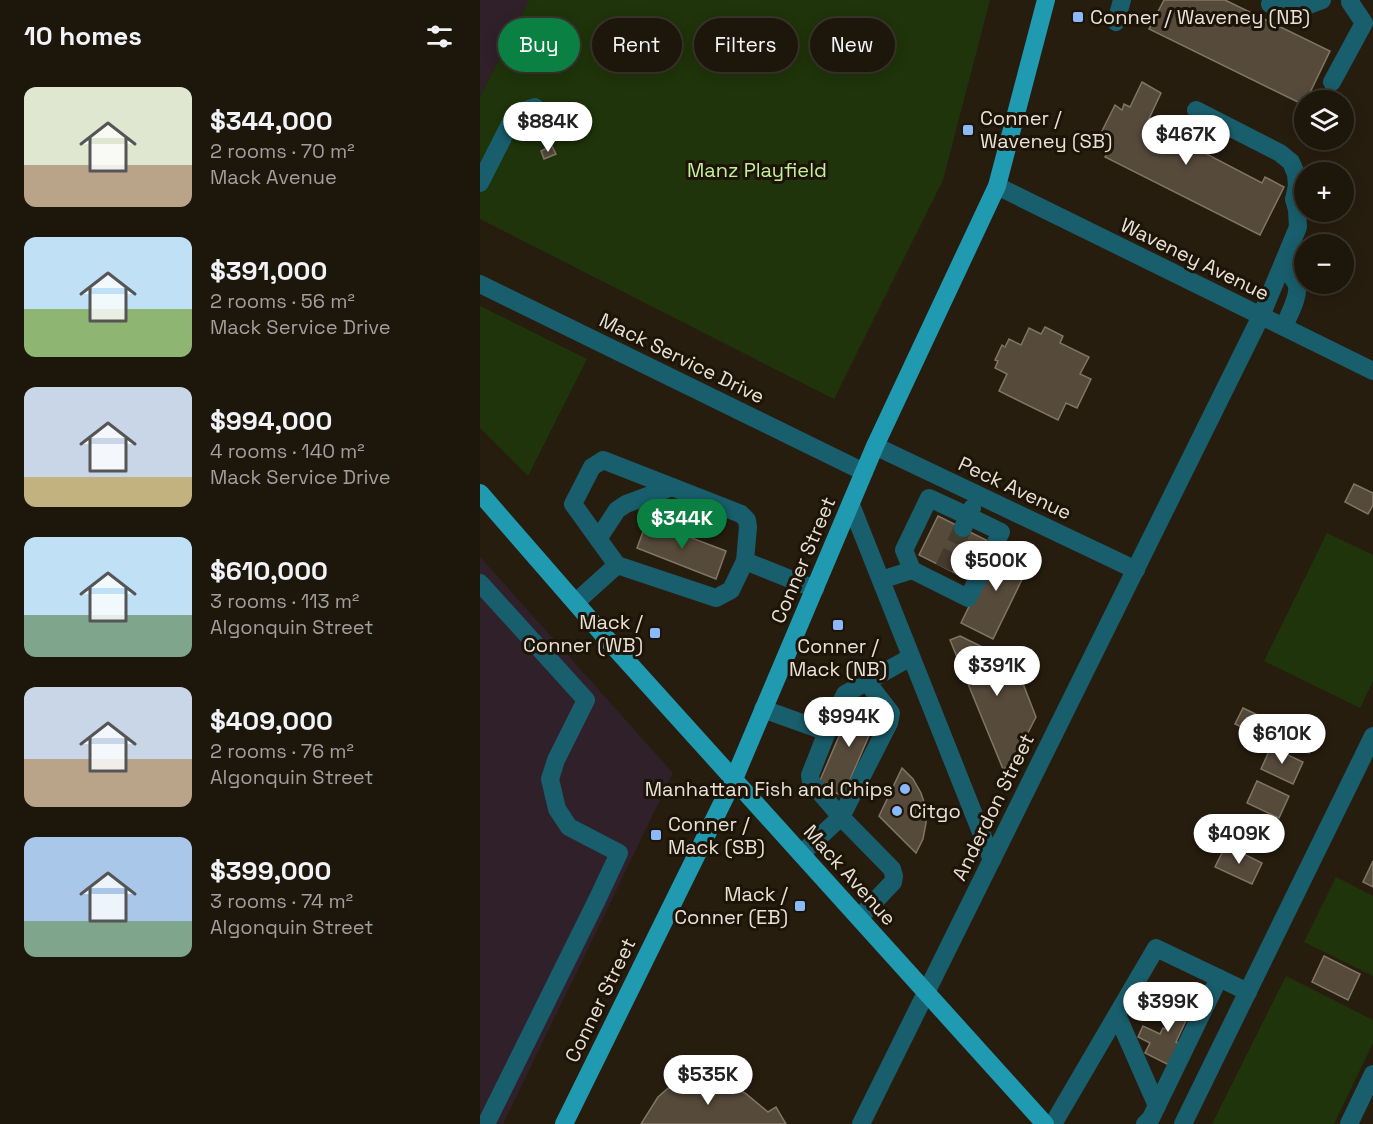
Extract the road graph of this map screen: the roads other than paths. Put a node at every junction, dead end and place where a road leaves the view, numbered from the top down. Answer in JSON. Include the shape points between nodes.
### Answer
{"nodes":[{"id":1,"x":1046,"y":0,"type":"edge"},
{"id":2,"x":1122,"y":0,"type":"edge"},
{"id":3,"x":1324,"y":0,"type":"edge"},
{"id":4,"x":1353,"y":1,"type":"edge"},
{"id":5,"x":1270,"y":4,"type":"dead end"},
{"id":6,"x":1116,"y":22,"type":"dead end"},
{"id":7,"x":1332,"y":82,"type":"dead end"},
{"id":8,"x":535,"y":107,"type":"dead end"},
{"id":9,"x":1196,"y":110,"type":"dead end"},
{"id":10,"x":480,"y":183,"type":"edge"},
{"id":11,"x":997,"y":186,"type":"junction"},
{"id":12,"x":1282,"y":267,"type":"junction"},
{"id":13,"x":480,"y":284,"type":"edge"},
{"id":14,"x":1261,"y":316,"type":"junction"},
{"id":15,"x":1284,"y":327,"type":"junction"},
{"id":16,"x":1373,"y":371,"type":"edge"},
{"id":17,"x":875,"y":446,"type":"junction"},
{"id":18,"x":864,"y":472,"type":"junction"},
{"id":19,"x":672,"y":487,"type":"junction"},
{"id":20,"x":480,"y":493,"type":"edge"},
{"id":21,"x":978,"y":495,"type":"junction"},
{"id":22,"x":851,"y":505,"type":"junction"},
{"id":23,"x":965,"y":522,"type":"junction"},
{"id":24,"x":598,"y":539,"type":"junction"},
{"id":25,"x":745,"y":561,"type":"junction"},
{"id":26,"x":617,"y":565,"type":"junction"},
{"id":27,"x":912,"y":570,"type":"junction"},
{"id":28,"x":1136,"y":570,"type":"junction"},
{"id":29,"x":881,"y":580,"type":"junction"},
{"id":30,"x":480,"y":583,"type":"edge"},
{"id":31,"x":814,"y":589,"type":"junction"},
{"id":32,"x":576,"y":602,"type":"junction"},
{"id":33,"x":911,"y":657,"type":"junction"},
{"id":34,"x":867,"y":682,"type":"junction"},
{"id":35,"x":764,"y":709,"type":"junction"},
{"id":36,"x":827,"y":732,"type":"junction"},
{"id":37,"x":1373,"y":736,"type":"edge"},
{"id":38,"x":734,"y":779,"type":"junction"},
{"id":39,"x":841,"y":817,"type":"junction"},
{"id":40,"x":801,"y":854,"type":"junction"},
{"id":41,"x":992,"y":860,"type":"junction"},
{"id":42,"x":859,"y":918,"type":"junction"},
{"id":43,"x":1219,"y":978,"type":"junction"},
{"id":44,"x":926,"y":992,"type":"junction"},
{"id":45,"x":1248,"y":992,"type":"junction"},
{"id":46,"x":1117,"y":1015,"type":"junction"},
{"id":47,"x":1373,"y":1074,"type":"edge"},
{"id":48,"x":1157,"y":1106,"type":"junction"},
{"id":49,"x":486,"y":1124,"type":"edge"},
{"id":50,"x":564,"y":1124,"type":"edge"},
{"id":51,"x":861,"y":1124,"type":"edge"},
{"id":52,"x":1045,"y":1124,"type":"edge"},
{"id":53,"x":1053,"y":1124,"type":"edge"},
{"id":54,"x":1145,"y":1124,"type":"edge"},
{"id":55,"x":1183,"y":1124,"type":"edge"},
{"id":56,"x":1349,"y":1124,"type":"edge"}],
"edges":[{"from":1,"to":11,"type":"main road","name":"Conner Street"},
{"from":2,"to":6,"type":"street"},
{"from":3,"to":4,"type":"street"},
{"from":3,"to":5,"type":"street","via":[[1298,9]]},
{"from":4,"to":7,"type":"street","via":[[1364,23]]},
{"from":8,"to":10,"type":"street","via":[[518,113],[512,120]]},
{"from":9,"to":12,"type":"street","name":"Anderdon Street","via":[[1291,162],[1296,174],[1298,227]]},
{"from":11,"to":14,"type":"street","name":"Waveney Avenue"},
{"from":11,"to":17,"type":"main road","name":"Conner Street"},
{"from":12,"to":14,"type":"street","name":"Anderdon Street"},
{"from":12,"to":15,"type":"street","via":[[1297,285]]},
{"from":13,"to":18,"type":"street","name":"Mack Service Drive"},
{"from":14,"to":15,"type":"street","name":"Waveney Avenue"},
{"from":14,"to":28,"type":"street","name":"Anderdon Street"},
{"from":15,"to":16,"type":"street","name":"Waveney Avenue"},
{"from":17,"to":18,"type":"main road","name":"Conner Street"},
{"from":17,"to":21,"type":"street","name":"Peck Avenue"},
{"from":18,"to":22,"type":"main road","name":"Conner Street"},
{"from":19,"to":24,"type":"street","via":[[617,510]]},
{"from":19,"to":24,"type":"street","via":[[603,460],[592,467],[573,504]]},
{"from":19,"to":25,"type":"street","via":[[741,514],[747,520]]},
{"from":20,"to":32,"type":"main road","name":"Mack Avenue"},
{"from":21,"to":23,"type":"street"},
{"from":21,"to":28,"type":"street","name":"Peck Avenue"},
{"from":22,"to":29,"type":"street"},
{"from":22,"to":31,"type":"main road","name":"Conner Street"},
{"from":23,"to":27,"type":"street","via":[[929,498],[904,550]]},
{"from":23,"to":27,"type":"street","via":[[1001,532],[968,598],[941,576]]},
{"from":24,"to":26,"type":"street"},
{"from":25,"to":26,"type":"street","via":[[731,590],[716,598]]},
{"from":25,"to":31,"type":"street"},
{"from":26,"to":32,"type":"street"},
{"from":27,"to":29,"type":"street"},
{"from":28,"to":41,"type":"street","name":"Anderdon Street"},
{"from":29,"to":33,"type":"street"},
{"from":30,"to":49,"type":"street","via":[[586,700],[550,779],[557,808],[569,827],[619,853]]},
{"from":31,"to":35,"type":"main road","name":"Conner Street"},
{"from":32,"to":38,"type":"main road","name":"Mack Avenue"},
{"from":33,"to":34,"type":"street"},
{"from":33,"to":41,"type":"street"},
{"from":34,"to":36,"type":"street","via":[[844,694]]},
{"from":34,"to":39,"type":"street","via":[[891,712],[889,723]]},
{"from":35,"to":36,"type":"street"},
{"from":35,"to":38,"type":"main road","name":"Conner Street"},
{"from":36,"to":39,"type":"street","via":[[810,775],[811,782]]},
{"from":37,"to":45,"type":"street"},
{"from":38,"to":40,"type":"main road","name":"Mack Avenue"},
{"from":38,"to":50,"type":"main road","name":"Conner Street"},
{"from":39,"to":40,"type":"street"},
{"from":39,"to":42,"type":"street","via":[[892,869],[894,876],[893,882]]},
{"from":40,"to":42,"type":"main road","name":"Mack Avenue"},
{"from":41,"to":44,"type":"street","name":"Anderdon Street"},
{"from":42,"to":44,"type":"main road","name":"Mack Avenue"},
{"from":43,"to":45,"type":"street"},
{"from":43,"to":46,"type":"street","via":[[1156,948]]},
{"from":43,"to":48,"type":"street"},
{"from":44,"to":51,"type":"street","name":"Anderdon Street"},
{"from":44,"to":52,"type":"main road","name":"Mack Avenue"},
{"from":45,"to":55,"type":"street"},
{"from":46,"to":48,"type":"street"},
{"from":46,"to":53,"type":"street"},
{"from":47,"to":56,"type":"street"},
{"from":48,"to":54,"type":"street"}]}
